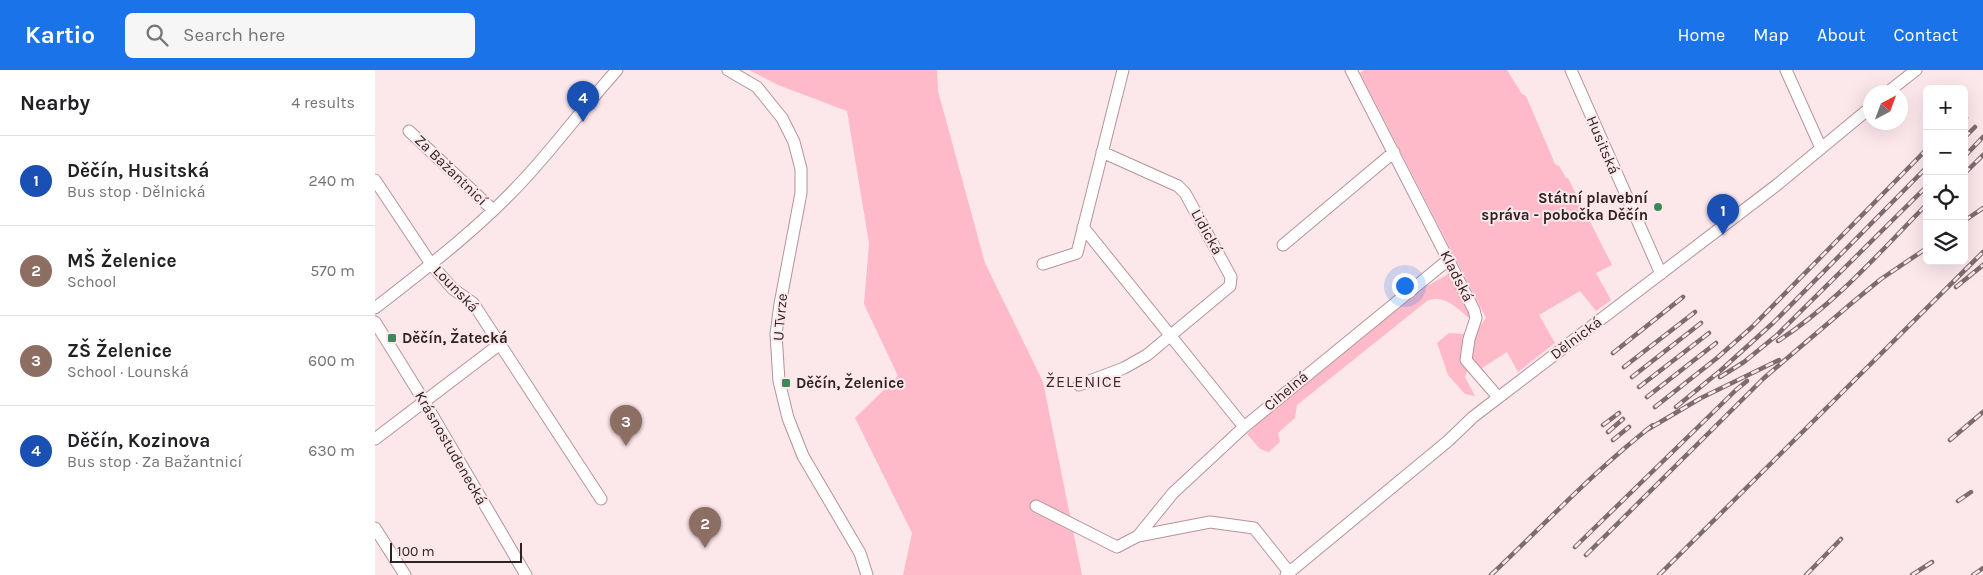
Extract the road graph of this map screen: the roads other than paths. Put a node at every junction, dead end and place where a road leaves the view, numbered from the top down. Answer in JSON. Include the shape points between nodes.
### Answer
{"nodes":[{"id":1,"x":617,"y":70,"type":"edge"},
{"id":2,"x":728,"y":70,"type":"edge"},
{"id":3,"x":1123,"y":70,"type":"edge"},
{"id":4,"x":1351,"y":70,"type":"edge"},
{"id":5,"x":1571,"y":70,"type":"edge"},
{"id":6,"x":1786,"y":70,"type":"edge"},
{"id":7,"x":1916,"y":70,"type":"edge"},
{"id":8,"x":1902,"y":75,"type":"edge"},
{"id":9,"x":1893,"y":85,"type":"edge"},
{"id":10,"x":1863,"y":114,"type":"edge"},
{"id":11,"x":409,"y":131,"type":"dead end"},
{"id":12,"x":1821,"y":148,"type":"junction"},
{"id":13,"x":1102,"y":152,"type":"junction"},
{"id":14,"x":1394,"y":152,"type":"junction"},
{"id":15,"x":375,"y":180,"type":"edge"},
{"id":16,"x":493,"y":210,"type":"junction"},
{"id":17,"x":1083,"y":228,"type":"junction"},
{"id":18,"x":1283,"y":245,"type":"dead end"},
{"id":19,"x":1448,"y":260,"type":"junction"},
{"id":20,"x":431,"y":264,"type":"junction"},
{"id":21,"x":1043,"y":264,"type":"dead end"},
{"id":22,"x":1661,"y":274,"type":"junction"},
{"id":23,"x":375,"y":308,"type":"edge"},
{"id":24,"x":375,"y":322,"type":"edge"},
{"id":25,"x":1171,"y":337,"type":"junction"},
{"id":26,"x":500,"y":344,"type":"junction"},
{"id":27,"x":1079,"y":385,"type":"dead end"},
{"id":28,"x":1499,"y":397,"type":"junction"},
{"id":29,"x":424,"y":401,"type":"junction"},
{"id":30,"x":1244,"y":427,"type":"junction"},
{"id":31,"x":375,"y":439,"type":"edge"},
{"id":32,"x":601,"y":499,"type":"dead end"},
{"id":33,"x":1036,"y":506,"type":"dead end"},
{"id":34,"x":375,"y":528,"type":"edge"},
{"id":35,"x":1138,"y":536,"type":"junction"},
{"id":36,"x":1288,"y":574,"type":"edge"},
{"id":37,"x":405,"y":575,"type":"edge"},
{"id":38,"x":526,"y":575,"type":"edge"},
{"id":39,"x":867,"y":575,"type":"edge"}],
"edges":[{"from":1,"to":16,"type":"street","name":"Za Bažantnicí","via":[[528,176]]},
{"from":2,"to":39,"type":"street","name":"U Tvrze","via":[[757,87],[782,118],[794,142],[801,169],[801,193],[776,334],[779,381],[788,418],[803,456],[860,553]]},
{"from":3,"to":13,"type":"street"},
{"from":4,"to":14,"type":"street","name":"Kladská"},
{"from":5,"to":22,"type":"street","name":"Husitská"},
{"from":6,"to":12,"type":"street"},
{"from":7,"to":8,"type":"street"},
{"from":8,"to":9,"type":"street"},
{"from":10,"to":12,"type":"street","name":"Dělnická"},
{"from":11,"to":16,"type":"street","name":"Za Bažantnicí"},
{"from":12,"to":22,"type":"street","name":"Dělnická"},
{"from":13,"to":17,"type":"street"},
{"from":13,"to":25,"type":"street","name":"Lidická","via":[[1178,186],[1185,193],[1231,277],[1230,286]]},
{"from":14,"to":18,"type":"street"},
{"from":14,"to":19,"type":"street","name":"Kladská"},
{"from":15,"to":20,"type":"street","name":"Lounská"},
{"from":16,"to":20,"type":"street","name":"Za Bažantnicí"},
{"from":17,"to":21,"type":"street","via":[[1077,253]]},
{"from":17,"to":25,"type":"street"},
{"from":19,"to":28,"type":"street","name":"Kladská","via":[[1475,310],[1467,360]]},
{"from":19,"to":30,"type":"street","name":"Cihelná"},
{"from":20,"to":23,"type":"street","name":"Za Bažantnicí"},
{"from":20,"to":26,"type":"street","name":"Lounská","via":[[453,289],[473,303]]},
{"from":22,"to":28,"type":"street","name":"Dělnická"},
{"from":24,"to":29,"type":"street","name":"Krásnostudenecká"},
{"from":25,"to":27,"type":"street","via":[[1124,368]]},
{"from":25,"to":30,"type":"street"},
{"from":26,"to":29,"type":"street"},
{"from":26,"to":32,"type":"street","name":"Lounská"},
{"from":28,"to":36,"type":"street","name":"Dělnická"},
{"from":29,"to":31,"type":"street"},
{"from":29,"to":38,"type":"street","name":"Krásnostudenecká"},
{"from":30,"to":35,"type":"street","name":"Cihelná","via":[[1173,493]]},
{"from":33,"to":35,"type":"street","via":[[1117,547]]},
{"from":34,"to":37,"type":"street"},
{"from":35,"to":36,"type":"street","via":[[1210,522],[1254,528]]}]}
